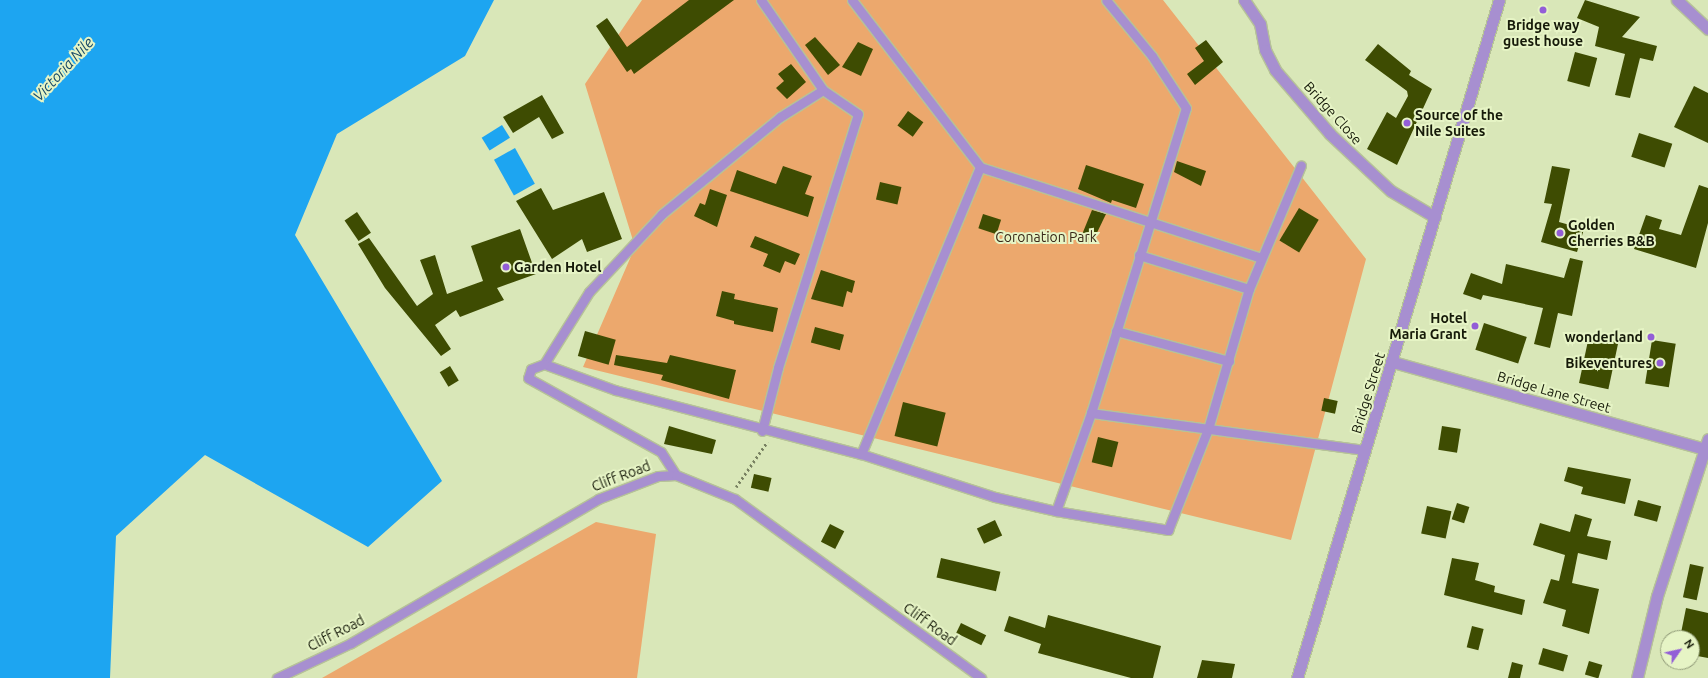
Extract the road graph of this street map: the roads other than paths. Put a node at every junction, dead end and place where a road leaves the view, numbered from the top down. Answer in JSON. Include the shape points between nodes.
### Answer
{"nodes":[{"id":1,"x":760,"y":0,"type":"edge"},
{"id":2,"x":852,"y":0,"type":"edge"},
{"id":3,"x":1106,"y":0,"type":"edge"},
{"id":4,"x":1244,"y":0,"type":"edge"},
{"id":5,"x":1500,"y":0,"type":"edge"},
{"id":6,"x":1677,"y":0,"type":"edge"},
{"id":7,"x":1708,"y":29,"type":"edge"},
{"id":8,"x":823,"y":90,"type":"junction"},
{"id":9,"x":1302,"y":165,"type":"dead end"},
{"id":10,"x":980,"y":167,"type":"junction"},
{"id":11,"x":1435,"y":217,"type":"junction"},
{"id":12,"x":1149,"y":223,"type":"junction"},
{"id":13,"x":1139,"y":255,"type":"junction"},
{"id":14,"x":1261,"y":258,"type":"junction"},
{"id":15,"x":1249,"y":288,"type":"junction"},
{"id":16,"x":1116,"y":331,"type":"junction"},
{"id":17,"x":1229,"y":361,"type":"junction"},
{"id":18,"x":1393,"y":362,"type":"junction"},
{"id":19,"x":544,"y":364,"type":"junction"},
{"id":20,"x":1091,"y":413,"type":"junction"},
{"id":21,"x":1208,"y":429,"type":"junction"},
{"id":22,"x":762,"y":430,"type":"junction"},
{"id":23,"x":1707,"y":446,"type":"edge"},
{"id":24,"x":1366,"y":450,"type":"junction"},
{"id":25,"x":860,"y":454,"type":"junction"},
{"id":26,"x":676,"y":475,"type":"junction"},
{"id":27,"x":1056,"y":511,"type":"junction"},
{"id":28,"x":277,"y":678,"type":"edge"},
{"id":29,"x":981,"y":678,"type":"edge"},
{"id":30,"x":1297,"y":678,"type":"edge"},
{"id":31,"x":1637,"y":678,"type":"edge"}],
"edges":[{"from":1,"to":8,"type":"lane"},
{"from":2,"to":10,"type":"lane"},
{"from":3,"to":12,"type":"lane","via":[[1152,56],[1186,108]]},
{"from":4,"to":11,"type":"street","name":"Bridge Close","via":[[1260,24],[1265,50],[1275,70],[1330,134],[1391,191]]},
{"from":5,"to":11,"type":"street","name":"Bridge Street"},
{"from":6,"to":7,"type":"street"},
{"from":8,"to":19,"type":"lane","via":[[780,117],[662,214],[589,292]]},
{"from":8,"to":22,"type":"lane","via":[[858,114],[778,368]]},
{"from":9,"to":14,"type":"lane"},
{"from":10,"to":12,"type":"lane"},
{"from":10,"to":25,"type":"lane"},
{"from":11,"to":18,"type":"street","name":"Bridge Street"},
{"from":12,"to":13,"type":"lane"},
{"from":12,"to":14,"type":"lane"},
{"from":13,"to":15,"type":"lane"},
{"from":13,"to":16,"type":"lane"},
{"from":14,"to":15,"type":"lane"},
{"from":15,"to":17,"type":"lane"},
{"from":16,"to":17,"type":"lane"},
{"from":16,"to":20,"type":"lane"},
{"from":17,"to":21,"type":"lane"},
{"from":18,"to":23,"type":"street","name":"Bridge Lane Street"},
{"from":18,"to":24,"type":"street","name":"Bridge Street"},
{"from":19,"to":22,"type":"lane","via":[[615,390]]},
{"from":19,"to":26,"type":"lane","via":[[531,369],[528,378],[661,452]]},
{"from":20,"to":21,"type":"lane"},
{"from":20,"to":27,"type":"lane"},
{"from":21,"to":24,"type":"lane"},
{"from":21,"to":27,"type":"lane","via":[[1168,530]]},
{"from":22,"to":25,"type":"lane"},
{"from":23,"to":31,"type":"street","via":[[1657,596]]},
{"from":24,"to":30,"type":"street","name":"Bridge Street"},
{"from":25,"to":27,"type":"lane","via":[[995,497]]},
{"from":26,"to":28,"type":"lane","name":"Cliff Road","via":[[658,476],[598,499],[351,643]]},
{"from":26,"to":29,"type":"lane","name":"Cliff Road","via":[[729,496]]}]}
